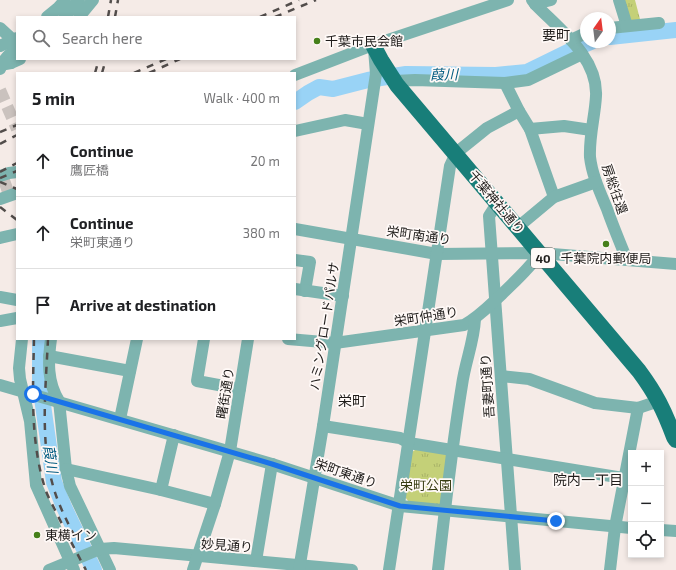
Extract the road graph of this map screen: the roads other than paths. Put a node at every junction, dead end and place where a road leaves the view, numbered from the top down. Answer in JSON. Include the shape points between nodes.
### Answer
{"nodes":[{"id":1,"x":65,"y":0,"type":"edge"},
{"id":2,"x":79,"y":0,"type":"edge"},
{"id":3,"x":93,"y":0,"type":"edge"},
{"id":4,"x":508,"y":0,"type":"edge"},
{"id":5,"x":551,"y":0,"type":"edge"},
{"id":6,"x":619,"y":0,"type":"edge"},
{"id":7,"x":534,"y":2,"type":"edge"},
{"id":8,"x":48,"y":16,"type":"edge"},
{"id":9,"x":65,"y":16,"type":"edge"},
{"id":10,"x":80,"y":16,"type":"edge"},
{"id":11,"x":659,"y":22,"type":"dead end"},
{"id":12,"x":627,"y":26,"type":"junction"},
{"id":13,"x":616,"y":27,"type":"edge"},
{"id":14,"x":0,"y":28,"type":"edge"},
{"id":15,"x":16,"y":42,"type":"edge"},
{"id":16,"x":580,"y":42,"type":"edge"},
{"id":17,"x":373,"y":45,"type":"junction"},
{"id":18,"x":0,"y":46,"type":"edge"},
{"id":19,"x":577,"y":47,"type":"junction"},
{"id":20,"x":0,"y":69,"type":"edge"},
{"id":21,"x":296,"y":75,"type":"edge"},
{"id":22,"x":390,"y":80,"type":"junction"},
{"id":23,"x":505,"y":83,"type":"junction"},
{"id":24,"x":519,"y":111,"type":"junction"},
{"id":25,"x":368,"y":124,"type":"junction"},
{"id":26,"x":530,"y":129,"type":"junction"},
{"id":27,"x":591,"y":130,"type":"junction"},
{"id":28,"x":296,"y":131,"type":"edge"},
{"id":29,"x":456,"y":153,"type":"junction"},
{"id":30,"x":16,"y":172,"type":"edge"},
{"id":31,"x":0,"y":176,"type":"edge"},
{"id":32,"x":596,"y":182,"type":"junction"},
{"id":33,"x":16,"y":193,"type":"edge"},
{"id":34,"x":554,"y":197,"type":"junction"},
{"id":35,"x":0,"y":199,"type":"edge"},
{"id":36,"x":498,"y":202,"type":"junction"},
{"id":37,"x":518,"y":227,"type":"junction"},
{"id":38,"x":296,"y":229,"type":"edge"},
{"id":39,"x":16,"y":234,"type":"edge"},
{"id":40,"x":0,"y":238,"type":"edge"},
{"id":41,"x":351,"y":239,"type":"junction"},
{"id":42,"x":540,"y":253,"type":"junction"},
{"id":43,"x":436,"y":254,"type":"junction"},
{"id":44,"x":491,"y":254,"type":"junction"},
{"id":45,"x":296,"y":260,"type":"edge"},
{"id":46,"x":627,"y":260,"type":"junction"},
{"id":47,"x":676,"y":264,"type":"edge"},
{"id":48,"x":300,"y":290,"type":"edge"},
{"id":49,"x":343,"y":296,"type":"junction"},
{"id":50,"x":0,"y":297,"type":"edge"},
{"id":51,"x":16,"y":300,"type":"edge"},
{"id":52,"x":494,"y":300,"type":"junction"},
{"id":53,"x":16,"y":318,"type":"edge"},
{"id":54,"x":475,"y":319,"type":"junction"},
{"id":55,"x":0,"y":322,"type":"edge"},
{"id":56,"x":425,"y":331,"type":"junction"},
{"id":57,"x":22,"y":340,"type":"edge"},
{"id":58,"x":51,"y":340,"type":"edge"},
{"id":59,"x":137,"y":340,"type":"edge"},
{"id":60,"x":204,"y":340,"type":"edge"},
{"id":61,"x":248,"y":340,"type":"edge"},
{"id":62,"x":296,"y":340,"type":"edge"},
{"id":63,"x":335,"y":343,"type":"junction"},
{"id":64,"x":49,"y":356,"type":"junction"},
{"id":65,"x":130,"y":371,"type":"junction"},
{"id":66,"x":501,"y":376,"type":"junction"},
{"id":67,"x":0,"y":385,"type":"edge"},
{"id":68,"x":240,"y":389,"type":"junction"},
{"id":69,"x":28,"y":393,"type":"junction"},
{"id":70,"x":59,"y":401,"type":"junction"},
{"id":71,"x":659,"y":401,"type":"junction"},
{"id":72,"x":638,"y":408,"type":"junction"},
{"id":73,"x":120,"y":419,"type":"junction"},
{"id":74,"x":323,"y":426,"type":"junction"},
{"id":75,"x":174,"y":435,"type":"junction"},
{"id":76,"x":676,"y":440,"type":"edge"},
{"id":77,"x":409,"y":443,"type":"junction"},
{"id":78,"x":452,"y":450,"type":"junction"},
{"id":79,"x":230,"y":451,"type":"junction"},
{"id":80,"x":506,"y":459,"type":"junction"},
{"id":81,"x":272,"y":464,"type":"junction"},
{"id":82,"x":66,"y":469,"type":"junction"},
{"id":83,"x":315,"y":477,"type":"junction"},
{"id":84,"x":623,"y":478,"type":"junction"},
{"id":85,"x":161,"y":490,"type":"junction"},
{"id":86,"x":215,"y":504,"type":"junction"},
{"id":87,"x":400,"y":506,"type":"junction"},
{"id":88,"x":444,"y":511,"type":"junction"},
{"id":89,"x":511,"y":517,"type":"junction"},
{"id":90,"x":615,"y":527,"type":"junction"},
{"id":91,"x":628,"y":528,"type":"edge"},
{"id":92,"x":664,"y":530,"type":"edge"},
{"id":93,"x":676,"y":531,"type":"edge"},
{"id":94,"x":96,"y":551,"type":"junction"},
{"id":95,"x":198,"y":557,"type":"junction"},
{"id":96,"x":256,"y":561,"type":"junction"},
{"id":97,"x":74,"y":563,"type":"edge"},
{"id":98,"x":300,"y":567,"type":"edge"},
{"id":99,"x":49,"y":570,"type":"edge"},
{"id":100,"x":110,"y":570,"type":"edge"},
{"id":101,"x":193,"y":570,"type":"edge"},
{"id":102,"x":352,"y":570,"type":"edge"},
{"id":103,"x":390,"y":570,"type":"edge"},
{"id":104,"x":438,"y":570,"type":"edge"},
{"id":105,"x":515,"y":570,"type":"edge"},
{"id":106,"x":610,"y":570,"type":"edge"}],
"edges":[{"from":1,"to":8,"type":"street"},
{"from":2,"to":9,"type":"street"},
{"from":3,"to":10,"type":"street"},
{"from":4,"to":17,"type":"street"},
{"from":5,"to":7,"type":"street"},
{"from":6,"to":12,"type":"street"},
{"from":7,"to":19,"type":"street","name":"房総往還"},
{"from":11,"to":12,"type":"street"},
{"from":12,"to":13,"type":"street"},
{"from":14,"to":15,"type":"street"},
{"from":15,"to":18,"type":"street"},
{"from":15,"to":20,"type":"street"},
{"from":16,"to":19,"type":"street"},
{"from":17,"to":21,"type":"street"},
{"from":17,"to":22,"type":"main road","number":"40"},
{"from":19,"to":23,"type":"street","via":[[528,80]]},
{"from":19,"to":27,"type":"street","name":"房総往還","via":[[590,68],[595,83],[596,95]]},
{"from":22,"to":23,"type":"street"},
{"from":22,"to":25,"type":"street","name":"ハミングロードパルサ"},
{"from":22,"to":29,"type":"main road","name":"千葉神社通り","number":"40"},
{"from":23,"to":24,"type":"street"},
{"from":24,"to":26,"type":"street"},
{"from":24,"to":29,"type":"street","via":[[487,128]]},
{"from":25,"to":28,"type":"street","via":[[345,120]]},
{"from":25,"to":41,"type":"street","name":"ハミングロードパルサ"},
{"from":26,"to":27,"type":"street","via":[[564,126]]},
{"from":26,"to":34,"type":"street"},
{"from":27,"to":32,"type":"street","name":"房総往還","via":[[590,157]]},
{"from":29,"to":36,"type":"main road","name":"千葉神社通り","number":"40"},
{"from":29,"to":43,"type":"street","via":[[450,166]]},
{"from":30,"to":31,"type":"street"},
{"from":32,"to":34,"type":"street"},
{"from":32,"to":46,"type":"street","name":"房総往還"},
{"from":33,"to":35,"type":"street"},
{"from":34,"to":37,"type":"street"},
{"from":36,"to":37,"type":"main road","name":"千葉神社通り","number":"40"},
{"from":36,"to":44,"type":"street","name":"吾妻町通り","via":[[489,216]]},
{"from":37,"to":42,"type":"main road","name":"千葉神社通り","number":"40"},
{"from":38,"to":41,"type":"street","name":"栄町南通り"},
{"from":39,"to":40,"type":"street"},
{"from":41,"to":43,"type":"street","name":"栄町南通り"},
{"from":41,"to":49,"type":"street","name":"ハミングロードパルサ"},
{"from":42,"to":44,"type":"street","name":"栄町南通り"},
{"from":42,"to":46,"type":"street","name":"栄町南通り"},
{"from":42,"to":52,"type":"street","name":"栄町仲通り","via":[[531,266]]},
{"from":42,"to":71,"type":"main road","name":"千葉神社通り","number":"40","via":[[639,371]]},
{"from":43,"to":44,"type":"street","name":"栄町南通り"},
{"from":43,"to":56,"type":"street"},
{"from":44,"to":52,"type":"street","name":"吾妻町通り"},
{"from":45,"to":48,"type":"street","via":[[310,262]]},
{"from":46,"to":47,"type":"street"},
{"from":48,"to":49,"type":"street"},
{"from":49,"to":63,"type":"street","name":"ハミングロードパルサ"},
{"from":50,"to":51,"type":"street"},
{"from":52,"to":54,"type":"street","name":"栄町仲通り"},
{"from":52,"to":66,"type":"street","name":"吾妻町通り"},
{"from":53,"to":55,"type":"street"},
{"from":54,"to":56,"type":"street","name":"栄町仲通り","via":[[464,325]]},
{"from":54,"to":78,"type":"street","via":[[474,335],[464,370]]},
{"from":56,"to":63,"type":"street","name":"栄町仲通り"},
{"from":56,"to":77,"type":"street"},
{"from":57,"to":69,"type":"street","via":[[19,368]]},
{"from":58,"to":64,"type":"street"},
{"from":59,"to":65,"type":"street"},
{"from":60,"to":68,"type":"street","via":[[197,381]]},
{"from":61,"to":68,"type":"street","name":"曙街通り"},
{"from":62,"to":63,"type":"street","name":"栄町仲通り"},
{"from":63,"to":74,"type":"street","name":"ハミングロードパルサ"},
{"from":64,"to":65,"type":"street"},
{"from":64,"to":70,"type":"street","via":[[53,392]]},
{"from":65,"to":73,"type":"street"},
{"from":66,"to":72,"type":"street","via":[[529,379],[595,403]]},
{"from":66,"to":80,"type":"street","name":"吾妻町通り"},
{"from":67,"to":69,"type":"street","name":"栄町東通り"},
{"from":68,"to":79,"type":"street","name":"曙街通り"},
{"from":69,"to":70,"type":"street","name":"栄町東通り"},
{"from":69,"to":97,"type":"street","via":[[36,485]]},
{"from":70,"to":73,"type":"street","name":"栄町東通り"},
{"from":70,"to":82,"type":"street"},
{"from":71,"to":72,"type":"street"},
{"from":71,"to":76,"type":"main road","name":"千葉神社通り","number":"40"},
{"from":72,"to":84,"type":"street"},
{"from":73,"to":75,"type":"street","name":"栄町東通り"},
{"from":74,"to":77,"type":"street","via":[[400,438]]},
{"from":74,"to":83,"type":"street","name":"ハミングロードパルサ"},
{"from":75,"to":79,"type":"street","name":"栄町東通り"},
{"from":75,"to":85,"type":"street"},
{"from":77,"to":78,"type":"street"},
{"from":77,"to":87,"type":"street"},
{"from":78,"to":80,"type":"street"},
{"from":78,"to":88,"type":"street"},
{"from":79,"to":81,"type":"street","name":"栄町東通り"},
{"from":79,"to":86,"type":"street","name":"曙街通り"},
{"from":80,"to":84,"type":"street"},
{"from":80,"to":89,"type":"street","name":"吾妻町通り"},
{"from":81,"to":83,"type":"street","name":"栄町東通り"},
{"from":81,"to":96,"type":"street"},
{"from":82,"to":85,"type":"street"},
{"from":82,"to":94,"type":"street","via":[[70,486]]},
{"from":83,"to":87,"type":"street","name":"栄町東通り"},
{"from":83,"to":98,"type":"street","name":"ハミングロードパルサ"},
{"from":84,"to":90,"type":"street"},
{"from":85,"to":86,"type":"street"},
{"from":86,"to":95,"type":"street","name":"曙街通り"},
{"from":87,"to":88,"type":"street","name":"栄町東通り"},
{"from":87,"to":103,"type":"street"},
{"from":88,"to":89,"type":"street","name":"栄町東通り"},
{"from":88,"to":104,"type":"street"},
{"from":89,"to":90,"type":"street","name":"栄町東通り"},
{"from":89,"to":105,"type":"street","name":"吾妻町通り"},
{"from":90,"to":91,"type":"street","name":"栄町東通り"},
{"from":90,"to":106,"type":"street"},
{"from":92,"to":93,"type":"street"},
{"from":94,"to":95,"type":"street","name":"妙見通り","via":[[114,548]]},
{"from":94,"to":97,"type":"street","name":"妙見通り"},
{"from":94,"to":100,"type":"street"},
{"from":95,"to":96,"type":"street","name":"妙見通り"},
{"from":95,"to":101,"type":"street","name":"曙街通り"},
{"from":96,"to":98,"type":"street","name":"妙見通り"},
{"from":97,"to":99,"type":"street"},
{"from":98,"to":102,"type":"street","name":"妙見通り"}]}
